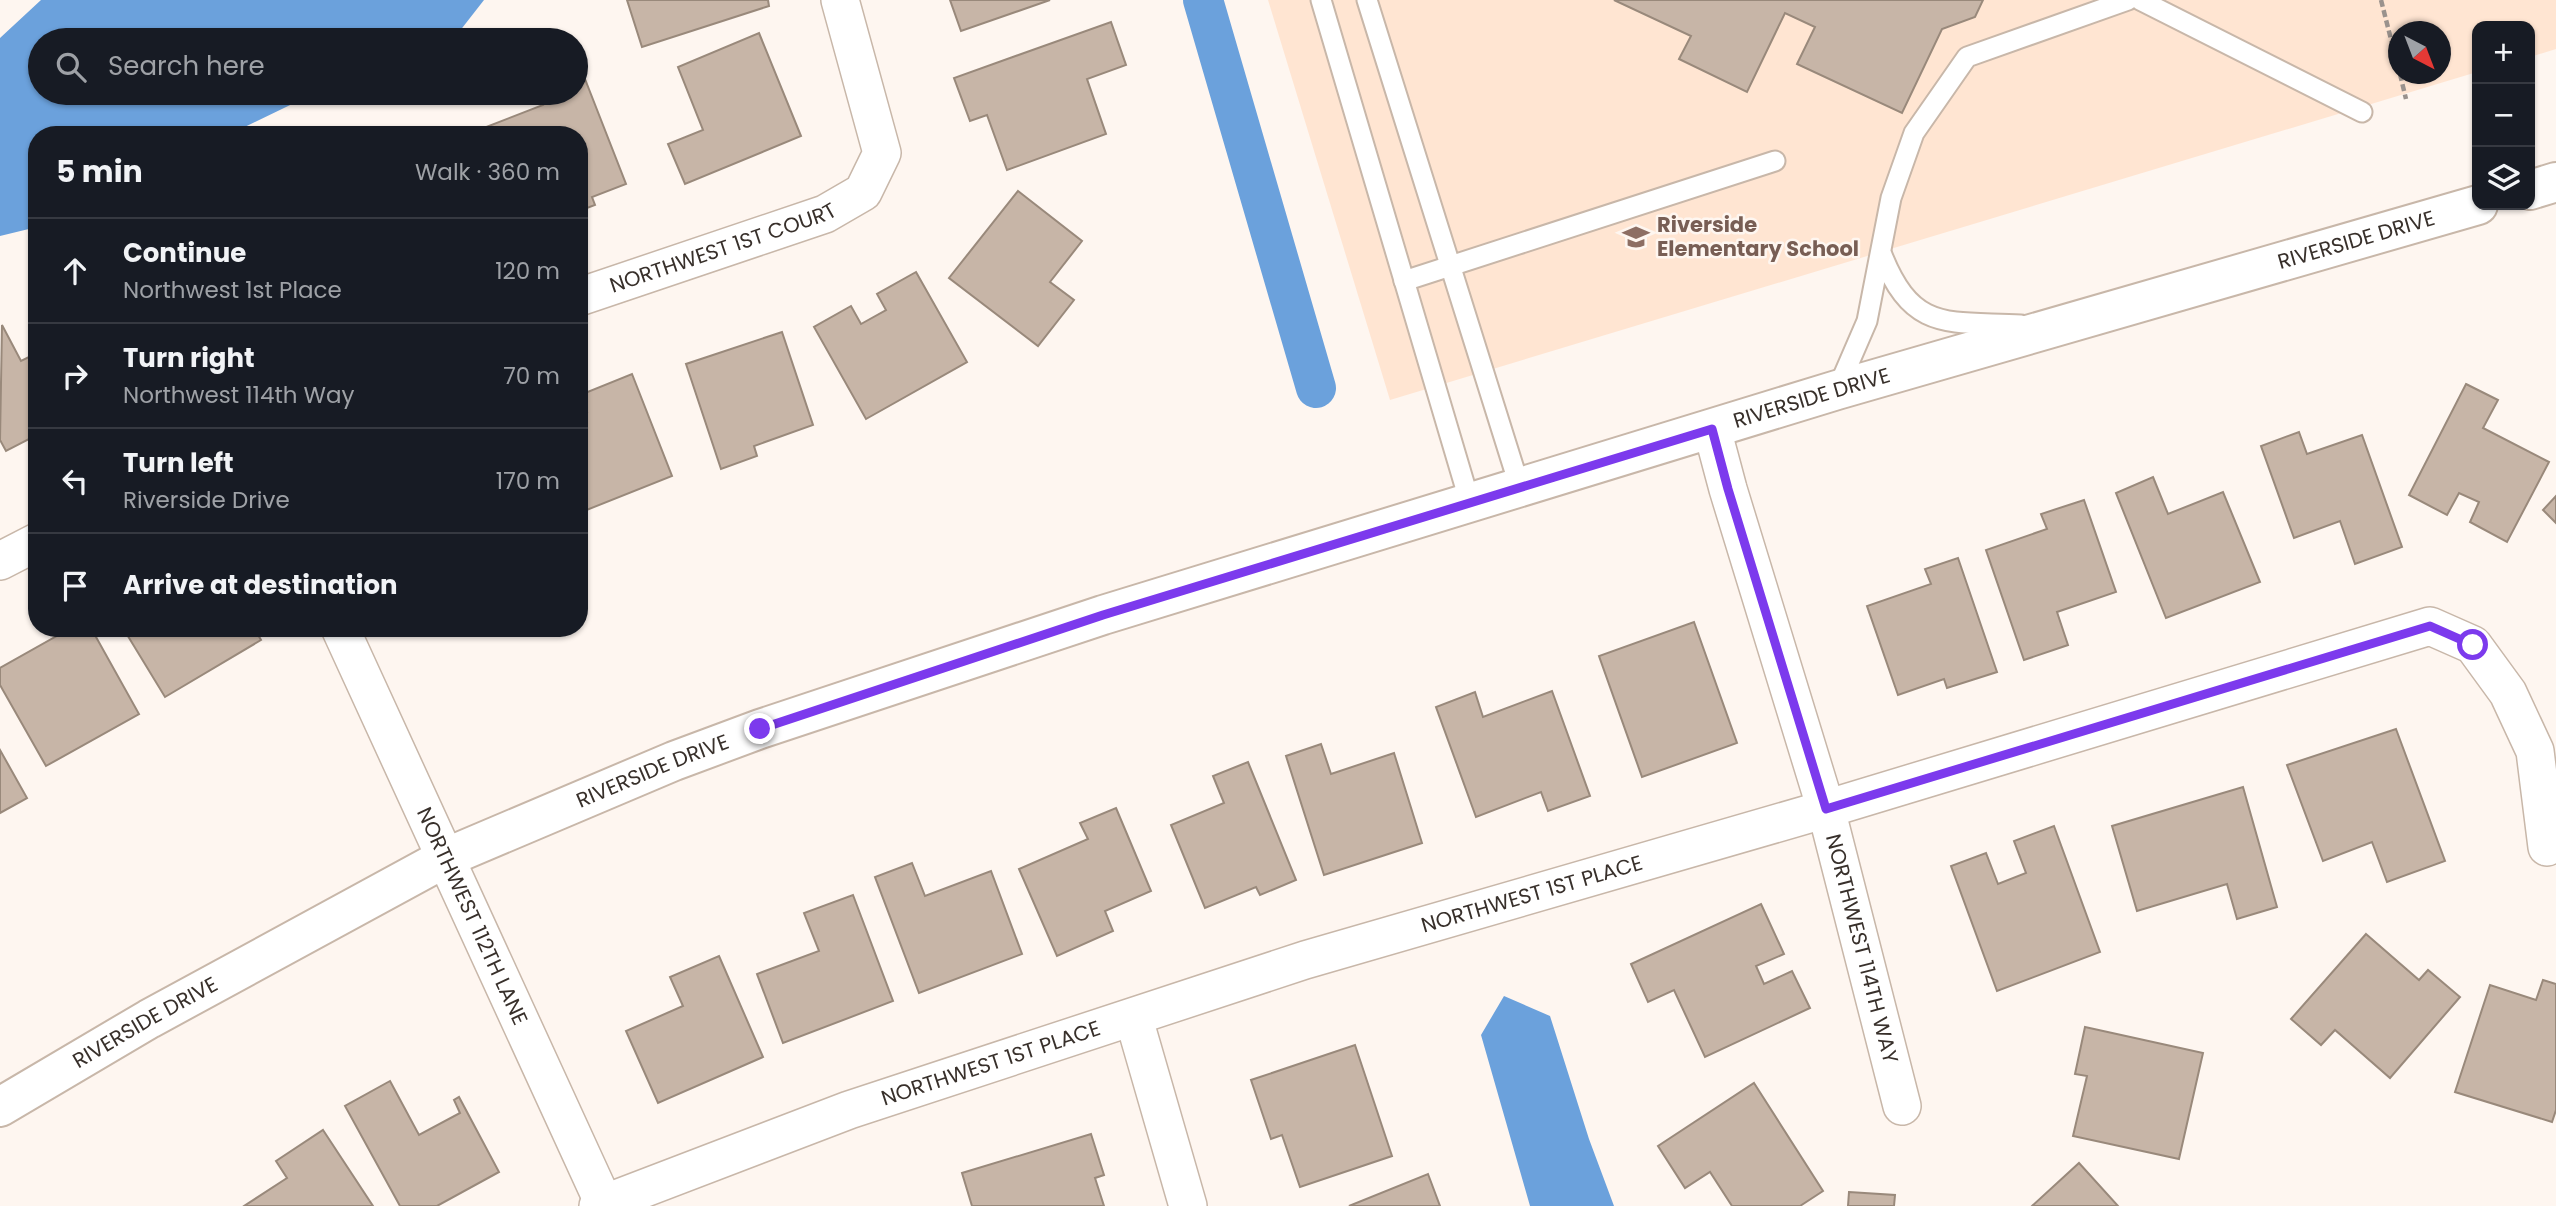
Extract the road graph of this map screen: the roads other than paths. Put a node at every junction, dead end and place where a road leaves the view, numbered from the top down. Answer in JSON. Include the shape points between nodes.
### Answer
{"nodes":[{"id":1,"x":840,"y":0,"type":"edge"},
{"id":2,"x":1321,"y":0,"type":"edge"},
{"id":3,"x":1367,"y":0,"type":"edge"},
{"id":4,"x":2128,"y":0,"type":"edge"},
{"id":5,"x":2140,"y":0,"type":"edge"},
{"id":6,"x":2362,"y":112,"type":"dead end"},
{"id":7,"x":1775,"y":161,"type":"dead end"},
{"id":8,"x":2556,"y":182,"type":"edge"},
{"id":9,"x":2535,"y":188,"type":"edge"},
{"id":10,"x":2472,"y":207,"type":"edge"},
{"id":11,"x":1882,"y":254,"type":"junction"},
{"id":12,"x":1450,"y":266,"type":"junction"},
{"id":13,"x":1404,"y":281,"type":"junction"},
{"id":14,"x":588,"y":294,"type":"edge"},
{"id":15,"x":2057,"y":327,"type":"junction"},
{"id":16,"x":1837,"y":390,"type":"junction"},
{"id":17,"x":1712,"y":429,"type":"junction"},
{"id":18,"x":1520,"y":488,"type":"junction"},
{"id":19,"x":1470,"y":503,"type":"junction"},
{"id":20,"x":28,"y":547,"type":"edge"},
{"id":21,"x":0,"y":561,"type":"edge"},
{"id":22,"x":345,"y":637,"type":"edge"},
{"id":23,"x":1826,"y":809,"type":"junction"},
{"id":24,"x":2547,"y":847,"type":"dead end"},
{"id":25,"x":445,"y":858,"type":"junction"},
{"id":26,"x":1134,"y":1019,"type":"junction"},
{"id":27,"x":1902,"y":1106,"type":"dead end"},
{"id":28,"x":0,"y":1107,"type":"edge"},
{"id":29,"x":603,"y":1205,"type":"edge"},
{"id":30,"x":1188,"y":1206,"type":"edge"}],
"edges":[{"from":1,"to":14,"type":"street","name":"NORTHWEST 1ST COURT","via":[[882,153],[863,192],[825,214]]},
{"from":2,"to":13,"type":"lane"},
{"from":3,"to":12,"type":"lane"},
{"from":4,"to":11,"type":"lane","via":[[1967,57],[1914,133],[1891,198]]},
{"from":5,"to":6,"type":"lane"},
{"from":7,"to":12,"type":"lane"},
{"from":8,"to":9,"type":"street"},
{"from":10,"to":15,"type":"street","name":"RIVERSIDE DRIVE"},
{"from":11,"to":15,"type":"lane","via":[[1907,302],[1938,320]]},
{"from":11,"to":16,"type":"lane","via":[[1867,321]]},
{"from":12,"to":13,"type":"lane"},
{"from":12,"to":18,"type":"lane"},
{"from":13,"to":19,"type":"lane"},
{"from":15,"to":16,"type":"street","name":"RIVERSIDE DRIVE"},
{"from":16,"to":17,"type":"street","name":"RIVERSIDE DRIVE"},
{"from":17,"to":18,"type":"street","name":"RIVERSIDE DRIVE"},
{"from":17,"to":23,"type":"street","name":"NORTHWEST 114TH WAY"},
{"from":18,"to":19,"type":"street","name":"RIVERSIDE DRIVE"},
{"from":19,"to":25,"type":"street","name":"RIVERSIDE DRIVE","via":[[1103,615],[760,729]]},
{"from":20,"to":21,"type":"street"},
{"from":22,"to":25,"type":"street","name":"NORTHWEST 112TH LANE"},
{"from":23,"to":24,"type":"street","name":"NORTHWEST 1ST PLACE","via":[[2430,626],[2473,645],[2508,693],[2535,751]]},
{"from":23,"to":26,"type":"street","name":"NORTHWEST 1ST PLACE","via":[[1305,960]]},
{"from":23,"to":27,"type":"street","name":"NORTHWEST 114TH WAY"},
{"from":25,"to":28,"type":"street","name":"RIVERSIDE DRIVE","via":[[149,1019]]},
{"from":25,"to":29,"type":"street","name":"NORTHWEST 112TH LANE"},
{"from":26,"to":29,"type":"street","name":"NORTHWEST 1ST PLACE","via":[[849,1110]]},
{"from":26,"to":30,"type":"street"}]}
